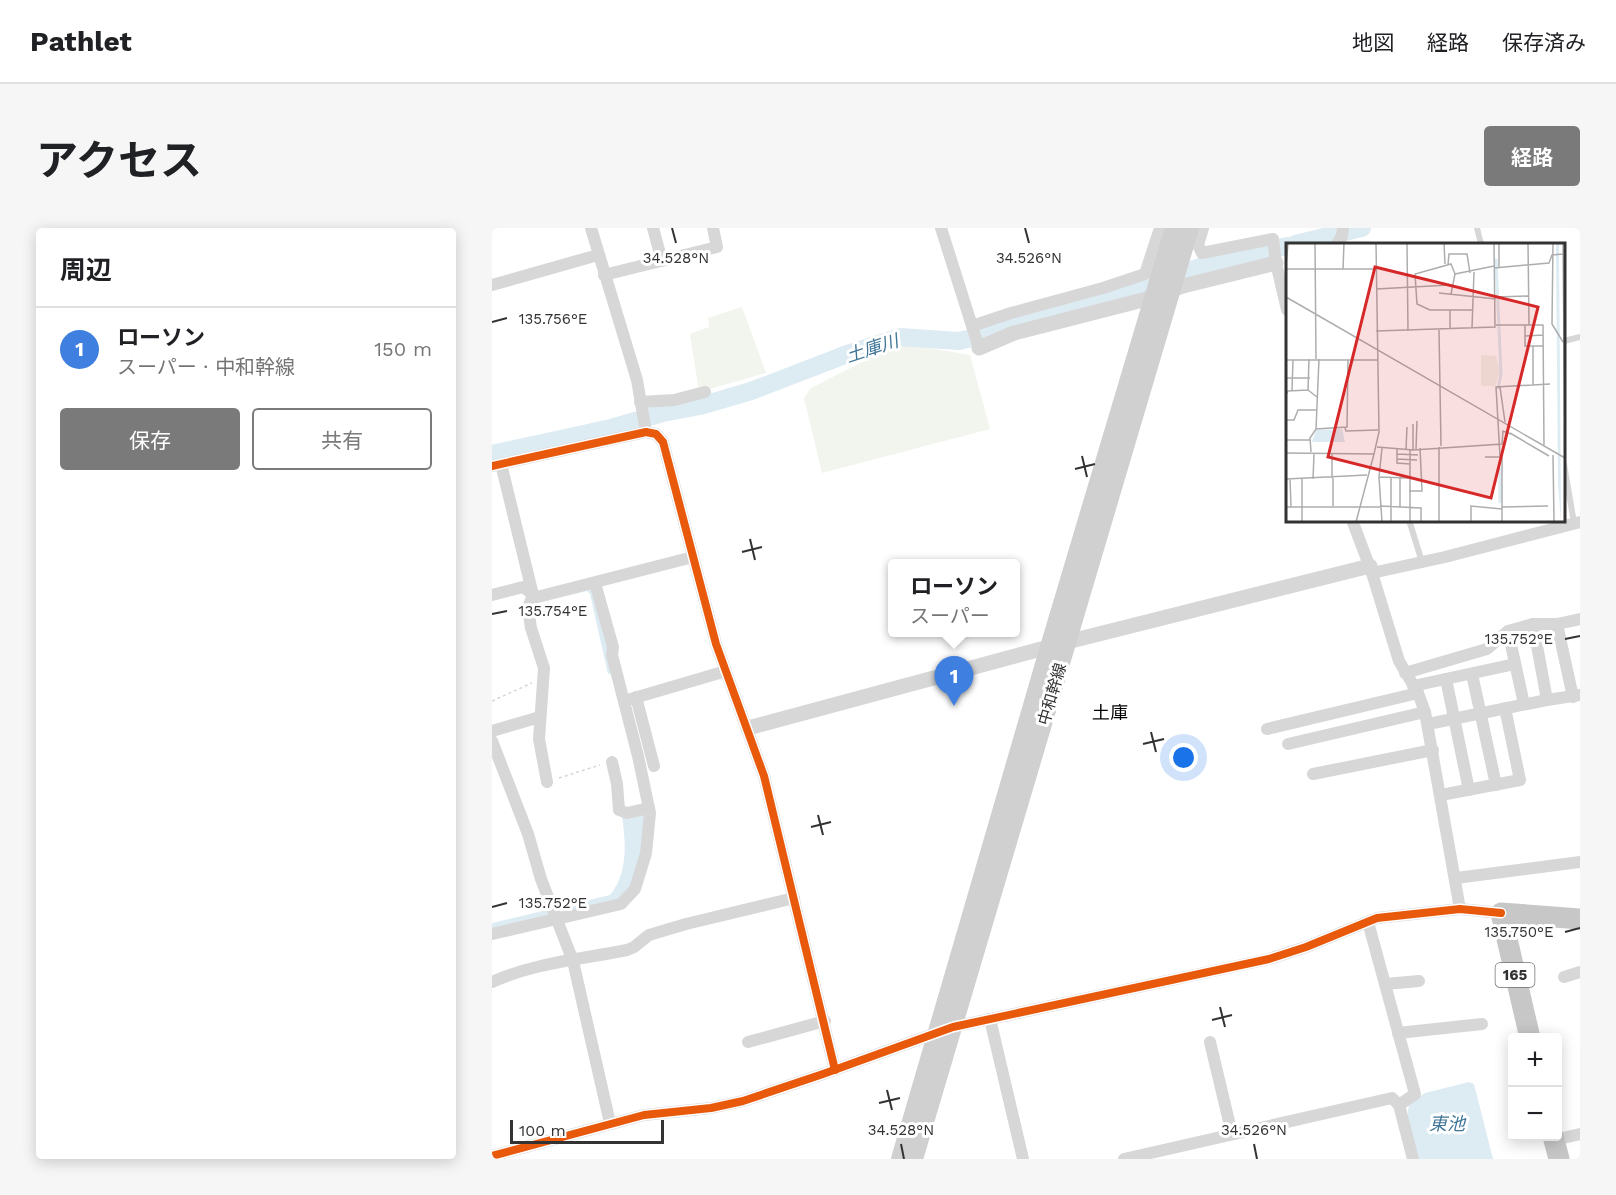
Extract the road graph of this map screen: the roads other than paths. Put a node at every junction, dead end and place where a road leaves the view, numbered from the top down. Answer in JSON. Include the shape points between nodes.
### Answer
{"nodes":[{"id":1,"x":591,"y":228,"type":"edge"},
{"id":2,"x":653,"y":228,"type":"edge"},
{"id":3,"x":713,"y":228,"type":"edge"},
{"id":4,"x":941,"y":228,"type":"edge"},
{"id":5,"x":1160,"y":228,"type":"edge"},
{"id":6,"x":1166,"y":228,"type":"edge"},
{"id":7,"x":1477,"y":228,"type":"edge"},
{"id":8,"x":1189,"y":229,"type":"edge"},
{"id":9,"x":1481,"y":243,"type":"edge"},
{"id":10,"x":598,"y":255,"type":"junction"},
{"id":11,"x":662,"y":261,"type":"junction"},
{"id":12,"x":1282,"y":261,"type":"edge"},
{"id":13,"x":604,"y":275,"type":"junction"},
{"id":14,"x":492,"y":285,"type":"edge"},
{"id":15,"x":1164,"y":286,"type":"junction"},
{"id":16,"x":1286,"y":300,"type":"edge"},
{"id":17,"x":972,"y":326,"type":"junction"},
{"id":18,"x":1580,"y":337,"type":"edge"},
{"id":19,"x":1565,"y":341,"type":"edge"},
{"id":20,"x":979,"y":348,"type":"joint"},
{"id":21,"x":705,"y":392,"type":"dead end"},
{"id":22,"x":640,"y":402,"type":"junction"},
{"id":23,"x":646,"y":432,"type":"junction"},
{"id":24,"x":494,"y":465,"type":"edge"},
{"id":25,"x":1565,"y":472,"type":"edge"},
{"id":26,"x":1353,"y":522,"type":"edge"},
{"id":27,"x":1410,"y":522,"type":"edge"},
{"id":28,"x":1577,"y":523,"type":"edge"},
{"id":29,"x":693,"y":557,"type":"junction"},
{"id":30,"x":1423,"y":562,"type":"junction"},
{"id":31,"x":1371,"y":570,"type":"junction"},
{"id":32,"x":595,"y":583,"type":"junction"},
{"id":33,"x":492,"y":595,"type":"edge"},
{"id":34,"x":533,"y":595,"type":"junction"},
{"id":35,"x":1580,"y":619,"type":"edge"},
{"id":36,"x":1533,"y":624,"type":"junction"},
{"id":37,"x":1557,"y":624,"type":"junction"},
{"id":38,"x":1508,"y":631,"type":"junction"},
{"id":39,"x":1067,"y":642,"type":"junction"},
{"id":40,"x":1049,"y":647,"type":"junction"},
{"id":41,"x":1515,"y":664,"type":"junction"},
{"id":42,"x":726,"y":671,"type":"junction"},
{"id":43,"x":1405,"y":673,"type":"junction"},
{"id":44,"x":1472,"y":674,"type":"junction"},
{"id":45,"x":1446,"y":679,"type":"junction"},
{"id":46,"x":1415,"y":690,"type":"junction"},
{"id":47,"x":1576,"y":696,"type":"edge"},
{"id":48,"x":630,"y":699,"type":"junction"},
{"id":49,"x":1547,"y":700,"type":"junction"},
{"id":50,"x":1524,"y":704,"type":"junction"},
{"id":51,"x":1505,"y":708,"type":"junction"},
{"id":52,"x":1480,"y":713,"type":"junction"},
{"id":53,"x":540,"y":717,"type":"junction"},
{"id":54,"x":1426,"y":718,"type":"junction"},
{"id":55,"x":1455,"y":718,"type":"junction"},
{"id":56,"x":748,"y":728,"type":"junction"},
{"id":57,"x":1267,"y":729,"type":"dead end"},
{"id":58,"x":492,"y":731,"type":"edge"},
{"id":59,"x":492,"y":741,"type":"edge"},
{"id":60,"x":1288,"y":744,"type":"dead end"},
{"id":61,"x":1433,"y":750,"type":"junction"},
{"id":62,"x":612,"y":762,"type":"road end"},
{"id":63,"x":654,"y":766,"type":"dead end"},
{"id":64,"x":1313,"y":774,"type":"dead end"},
{"id":65,"x":547,"y":782,"type":"road end"},
{"id":66,"x":1496,"y":785,"type":"junction"},
{"id":67,"x":1469,"y":790,"type":"junction"},
{"id":68,"x":1441,"y":795,"type":"junction"},
{"id":69,"x":649,"y":808,"type":"junction"},
{"id":70,"x":1580,"y":862,"type":"edge"},
{"id":71,"x":1456,"y":878,"type":"junction"},
{"id":72,"x":794,"y":898,"type":"junction"},
{"id":73,"x":1460,"y":909,"type":"junction"},
{"id":74,"x":1501,"y":912,"type":"junction"},
{"id":75,"x":558,"y":919,"type":"junction"},
{"id":76,"x":1580,"y":919,"type":"edge"},
{"id":77,"x":1368,"y":922,"type":"junction"},
{"id":78,"x":492,"y":934,"type":"edge"},
{"id":79,"x":573,"y":961,"type":"junction"},
{"id":80,"x":1580,"y":972,"type":"edge"},
{"id":81,"x":1564,"y":976,"type":"dead end"},
{"id":82,"x":1419,"y":981,"type":"dead end"},
{"id":83,"x":492,"y":982,"type":"edge"},
{"id":84,"x":1384,"y":984,"type":"junction"},
{"id":85,"x":990,"y":1019,"type":"junction"},
{"id":86,"x":825,"y":1021,"type":"junction"},
{"id":87,"x":1482,"y":1024,"type":"dead end"},
{"id":88,"x":946,"y":1029,"type":"junction"},
{"id":89,"x":1398,"y":1033,"type":"junction"},
{"id":90,"x":1529,"y":1033,"type":"edge"},
{"id":91,"x":748,"y":1042,"type":"dead end"},
{"id":92,"x":1210,"y":1042,"type":"dead end"},
{"id":93,"x":835,"y":1070,"type":"junction"},
{"id":94,"x":1399,"y":1105,"type":"junction"},
{"id":95,"x":610,"y":1123,"type":"junction"},
{"id":96,"x":1232,"y":1134,"type":"junction"},
{"id":97,"x":1580,"y":1134,"type":"edge"},
{"id":98,"x":1555,"y":1145,"type":"edge"},
{"id":99,"x":499,"y":1156,"type":"edge"},
{"id":100,"x":900,"y":1159,"type":"edge"},
{"id":101,"x":914,"y":1159,"type":"edge"},
{"id":102,"x":1023,"y":1159,"type":"edge"},
{"id":103,"x":1124,"y":1159,"type":"edge"},
{"id":104,"x":1413,"y":1159,"type":"edge"}],
"edges":[{"from":1,"to":10,"type":"street"},
{"from":2,"to":11,"type":"street"},
{"from":3,"to":11,"type":"street","via":[[717,247]]},
{"from":4,"to":17,"type":"street"},
{"from":5,"to":17,"type":"street","via":[[1145,274]]},
{"from":6,"to":15,"type":"street"},
{"from":7,"to":9,"type":"lane"},
{"from":8,"to":12,"type":"street","via":[[1202,253],[1273,239]]},
{"from":8,"to":15,"type":"main road","name":"中和幹線"},
{"from":8,"to":15,"type":"main road","name":"中和幹線","via":[[1179,263]]},
{"from":10,"to":13,"type":"street"},
{"from":10,"to":14,"type":"street"},
{"from":11,"to":13,"type":"street"},
{"from":12,"to":15,"type":"street"},
{"from":12,"to":16,"type":"street"},
{"from":13,"to":22,"type":"street","via":[[637,380]]},
{"from":15,"to":20,"type":"street","via":[[1014,333]]},
{"from":15,"to":39,"type":"main road","name":"中和幹線"},
{"from":15,"to":40,"type":"main road","name":"中和幹線"},
{"from":17,"to":20,"type":"street"},
{"from":18,"to":19,"type":"lane"},
{"from":21,"to":22,"type":"street","via":[[674,400]]},
{"from":22,"to":23,"type":"street"},
{"from":23,"to":24,"type":"street"},
{"from":23,"to":29,"type":"street","via":[[656,434],[663,442]]},
{"from":24,"to":34,"type":"street"},
{"from":25,"to":28,"type":"lane"},
{"from":26,"to":31,"type":"street"},
{"from":27,"to":30,"type":"lane"},
{"from":28,"to":30,"type":"street"},
{"from":29,"to":32,"type":"street"},
{"from":29,"to":42,"type":"street"},
{"from":30,"to":31,"type":"street"},
{"from":31,"to":39,"type":"street"},
{"from":31,"to":43,"type":"street"},
{"from":32,"to":34,"type":"street"},
{"from":32,"to":48,"type":"street","via":[[612,655]]},
{"from":33,"to":34,"type":"street","via":[[523,587]]},
{"from":34,"to":53,"type":"street","via":[[529,618],[543,659]]},
{"from":35,"to":37,"type":"street"},
{"from":36,"to":37,"type":"street"},
{"from":36,"to":38,"type":"street"},
{"from":36,"to":49,"type":"street"},
{"from":37,"to":47,"type":"street"},
{"from":38,"to":41,"type":"street"},
{"from":38,"to":43,"type":"street","via":[[1486,649]]},
{"from":39,"to":40,"type":"street"},
{"from":39,"to":88,"type":"main road","name":"中和幹線"},
{"from":40,"to":56,"type":"street"},
{"from":40,"to":88,"type":"main road","name":"中和幹線"},
{"from":41,"to":44,"type":"street"},
{"from":41,"to":50,"type":"street"},
{"from":42,"to":48,"type":"street"},
{"from":42,"to":56,"type":"street"},
{"from":43,"to":46,"type":"street"},
{"from":44,"to":45,"type":"street"},
{"from":44,"to":52,"type":"street"},
{"from":45,"to":46,"type":"street"},
{"from":45,"to":55,"type":"street"},
{"from":46,"to":54,"type":"street"},
{"from":46,"to":57,"type":"street"},
{"from":47,"to":49,"type":"street"},
{"from":48,"to":63,"type":"street"},
{"from":48,"to":69,"type":"street"},
{"from":49,"to":50,"type":"street"},
{"from":50,"to":51,"type":"street"},
{"from":51,"to":52,"type":"street"},
{"from":51,"to":66,"type":"street","via":[[1520,780]]},
{"from":52,"to":55,"type":"street"},
{"from":52,"to":66,"type":"street"},
{"from":53,"to":58,"type":"street"},
{"from":53,"to":65,"type":"street","via":[[540,746]]},
{"from":54,"to":55,"type":"street"},
{"from":54,"to":60,"type":"street"},
{"from":54,"to":61,"type":"street"},
{"from":55,"to":67,"type":"street"},
{"from":56,"to":72,"type":"street","via":[[767,786]]},
{"from":59,"to":75,"type":"street"},
{"from":61,"to":64,"type":"street"},
{"from":61,"to":68,"type":"street"},
{"from":62,"to":69,"type":"street","via":[[619,810],[627,813]]},
{"from":66,"to":67,"type":"street"},
{"from":67,"to":68,"type":"street"},
{"from":68,"to":71,"type":"street"},
{"from":69,"to":75,"type":"street","via":[[648,847],[635,889],[621,904]]},
{"from":70,"to":71,"type":"street"},
{"from":71,"to":73,"type":"street"},
{"from":72,"to":79,"type":"street","via":[[686,924],[649,935],[627,950]]},
{"from":72,"to":86,"type":"street"},
{"from":73,"to":74,"type":"street"},
{"from":73,"to":77,"type":"street","via":[[1388,916]]},
{"from":74,"to":76,"type":"highway"},
{"from":74,"to":90,"type":"highway","number":"165"},
{"from":75,"to":78,"type":"street"},
{"from":75,"to":79,"type":"street"},
{"from":77,"to":84,"type":"street"},
{"from":77,"to":85,"type":"street","via":[[1269,959]]},
{"from":79,"to":83,"type":"street","via":[[520,970]]},
{"from":79,"to":95,"type":"street"},
{"from":80,"to":81,"type":"street"},
{"from":82,"to":84,"type":"street"},
{"from":84,"to":89,"type":"street"},
{"from":85,"to":88,"type":"street"},
{"from":85,"to":102,"type":"street"},
{"from":86,"to":91,"type":"street"},
{"from":86,"to":93,"type":"street"},
{"from":87,"to":89,"type":"street"},
{"from":88,"to":93,"type":"street"},
{"from":88,"to":100,"type":"main road","name":"中和幹線"},
{"from":88,"to":101,"type":"main road","name":"中和幹線"},
{"from":89,"to":94,"type":"street","via":[[1415,1094]]},
{"from":92,"to":96,"type":"street"},
{"from":93,"to":95,"type":"street","via":[[730,1104]]},
{"from":94,"to":96,"type":"street","via":[[1392,1098]]},
{"from":94,"to":104,"type":"street"},
{"from":95,"to":99,"type":"street"},
{"from":96,"to":103,"type":"street"},
{"from":97,"to":98,"type":"street"}]}
